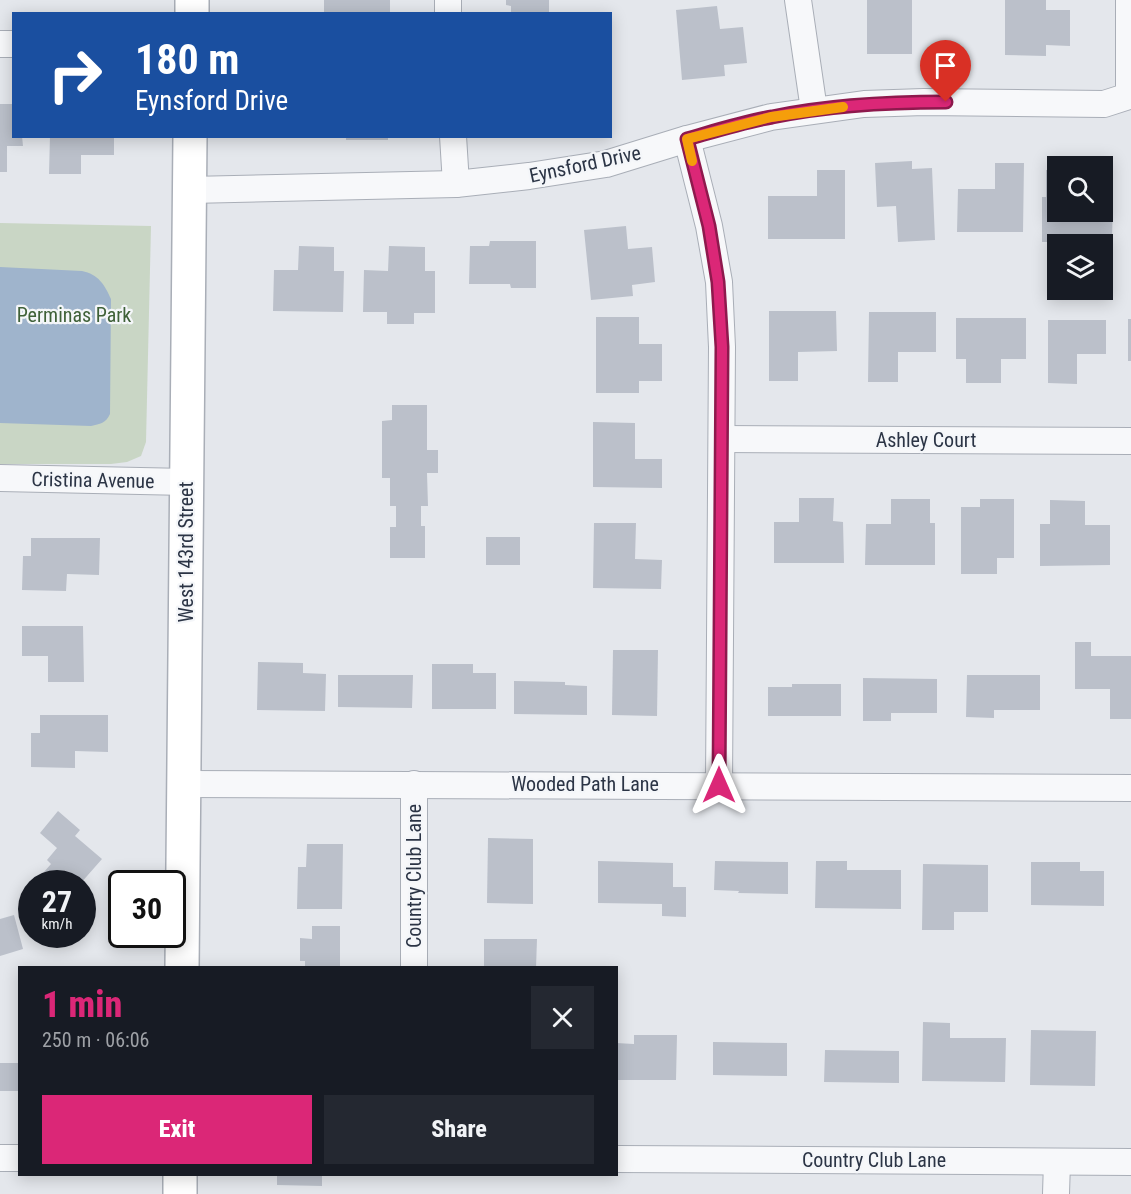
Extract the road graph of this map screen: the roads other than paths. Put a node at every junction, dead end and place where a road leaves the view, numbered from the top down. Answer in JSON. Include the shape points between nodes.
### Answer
{"nodes":[{"id":1,"x":798,"y":0,"type":"edge"},
{"id":2,"x":1129,"y":0,"type":"edge"},
{"id":3,"x":814,"y":110,"type":"junction"},
{"id":4,"x":190,"y":138,"type":"edge"},
{"id":5,"x":453,"y":138,"type":"edge"},
{"id":6,"x":687,"y":139,"type":"junction"},
{"id":7,"x":456,"y":184,"type":"junction"},
{"id":8,"x":190,"y":190,"type":"junction"},
{"id":9,"x":722,"y":439,"type":"junction"},
{"id":10,"x":1131,"y":441,"type":"edge"},
{"id":11,"x":0,"y":478,"type":"edge"},
{"id":12,"x":187,"y":482,"type":"junction"},
{"id":13,"x":184,"y":784,"type":"junction"},
{"id":14,"x":414,"y":784,"type":"junction"},
{"id":15,"x":719,"y":785,"type":"junction"},
{"id":16,"x":1131,"y":788,"type":"edge"},
{"id":17,"x":182,"y":966,"type":"edge"},
{"id":18,"x":414,"y":966,"type":"edge"},
{"id":19,"x":0,"y":1158,"type":"edge"},
{"id":20,"x":18,"y":1158,"type":"edge"},
{"id":21,"x":618,"y":1159,"type":"edge"},
{"id":22,"x":1057,"y":1162,"type":"junction"},
{"id":23,"x":1131,"y":1162,"type":"edge"},
{"id":24,"x":180,"y":1176,"type":"edge"},
{"id":25,"x":180,"y":1194,"type":"edge"},
{"id":26,"x":1056,"y":1194,"type":"edge"}],
"edges":[{"from":1,"to":3,"type":"street"},
{"from":2,"to":3,"type":"street","name":"Eynsford Drive","via":[[1129,96],[1104,104],[924,102]]},
{"from":3,"to":6,"type":"street","name":"Eynsford Drive"},
{"from":4,"to":8,"type":"main road","name":"West 143rd Street"},
{"from":5,"to":7,"type":"street"},
{"from":6,"to":7,"type":"street","name":"Eynsford Drive","via":[[606,164]]},
{"from":6,"to":9,"type":"street","via":[[709,226],[718,282]]},
{"from":7,"to":8,"type":"street","name":"Eynsford Drive"},
{"from":8,"to":12,"type":"main road","name":"West 143rd Street"},
{"from":9,"to":10,"type":"street","name":"Ashley Court"},
{"from":9,"to":15,"type":"street"},
{"from":11,"to":12,"type":"street","name":"Cristina Avenue"},
{"from":12,"to":13,"type":"main road","name":"West 143rd Street"},
{"from":13,"to":14,"type":"street","name":"Wooded Path Lane"},
{"from":13,"to":17,"type":"main road","name":"West 143rd Street"},
{"from":14,"to":15,"type":"street","name":"Wooded Path Lane"},
{"from":14,"to":18,"type":"street","name":"Country Club Lane"},
{"from":15,"to":16,"type":"street","name":"Wooded Path Lane"},
{"from":19,"to":20,"type":"street"},
{"from":21,"to":22,"type":"street","name":"Country Club Lane"},
{"from":22,"to":23,"type":"street","name":"Country Club Lane"},
{"from":22,"to":26,"type":"street"},
{"from":24,"to":25,"type":"main road"}]}
